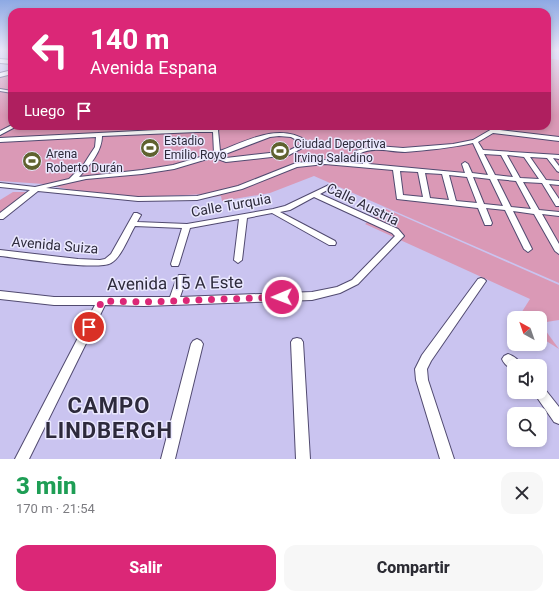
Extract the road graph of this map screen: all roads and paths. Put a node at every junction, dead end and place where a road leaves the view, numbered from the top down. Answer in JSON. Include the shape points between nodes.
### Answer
{"nodes":[{"id":1,"x":169,"y":130,"type":"edge"},
{"id":2,"x":216,"y":130,"type":"edge"},
{"id":3,"x":99,"y":135,"type":"junction"},
{"id":4,"x":559,"y":139,"type":"edge"},
{"id":5,"x":0,"y":140,"type":"edge"},
{"id":6,"x":475,"y":141,"type":"junction"},
{"id":7,"x":481,"y":152,"type":"junction"},
{"id":8,"x":217,"y":154,"type":"junction"},
{"id":9,"x":503,"y":154,"type":"junction"},
{"id":10,"x":526,"y":155,"type":"junction"},
{"id":11,"x":549,"y":157,"type":"junction"},
{"id":12,"x":559,"y":157,"type":"edge"},
{"id":13,"x":465,"y":164,"type":"dead end"},
{"id":14,"x":367,"y":166,"type":"junction"},
{"id":15,"x":396,"y":168,"type":"junction"},
{"id":16,"x":420,"y":170,"type":"junction"},
{"id":17,"x":559,"y":170,"type":"edge"},
{"id":18,"x":445,"y":173,"type":"junction"},
{"id":19,"x":469,"y":175,"type":"junction"},
{"id":20,"x":493,"y":177,"type":"junction"},
{"id":21,"x":518,"y":179,"type":"junction"},
{"id":22,"x":70,"y":180,"type":"junction"},
{"id":23,"x":543,"y":181,"type":"junction"},
{"id":24,"x":559,"y":183,"type":"edge"},
{"id":25,"x":0,"y":184,"type":"edge"},
{"id":26,"x":39,"y":187,"type":"junction"},
{"id":27,"x":330,"y":187,"type":"dead end"},
{"id":28,"x":66,"y":191,"type":"junction"},
{"id":29,"x":315,"y":195,"type":"junction"},
{"id":30,"x":427,"y":200,"type":"junction"},
{"id":31,"x":453,"y":203,"type":"junction"},
{"id":32,"x":559,"y":204,"type":"edge"},
{"id":33,"x":481,"y":206,"type":"junction"},
{"id":34,"x":508,"y":209,"type":"junction"},
{"id":35,"x":273,"y":211,"type":"junction"},
{"id":36,"x":536,"y":212,"type":"junction"},
{"id":37,"x":559,"y":214,"type":"edge"},
{"id":38,"x":137,"y":215,"type":"dead end"},
{"id":39,"x":243,"y":216,"type":"junction"},
{"id":40,"x":0,"y":217,"type":"edge"},
{"id":41,"x":488,"y":223,"type":"dead end"},
{"id":42,"x":132,"y":224,"type":"junction"},
{"id":43,"x":187,"y":226,"type":"junction"},
{"id":44,"x":400,"y":236,"type":"joint"},
{"id":45,"x":332,"y":243,"type":"dead end"},
{"id":46,"x":528,"y":249,"type":"dead end"},
{"id":47,"x":559,"y":251,"type":"edge"},
{"id":48,"x":0,"y":253,"type":"edge"},
{"id":49,"x":238,"y":260,"type":"dead end"},
{"id":50,"x":175,"y":264,"type":"dead end"},
{"id":51,"x":182,"y":276,"type":"dead end"},
{"id":52,"x":481,"y":281,"type":"dead end"},
{"id":53,"x":0,"y":295,"type":"edge"},
{"id":54,"x":174,"y":300,"type":"junction"},
{"id":55,"x":102,"y":301,"type":"junction"},
{"id":56,"x":297,"y":342,"type":"dead end"},
{"id":57,"x":197,"y":344,"type":"dead end"},
{"id":58,"x":545,"y":399,"type":"edge"},
{"id":59,"x":559,"y":418,"type":"edge"},
{"id":60,"x":22,"y":459,"type":"edge"},
{"id":61,"x":168,"y":459,"type":"edge"},
{"id":62,"x":303,"y":459,"type":"edge"},
{"id":63,"x":447,"y":459,"type":"edge"}],
"edges":[{"from":1,"to":3,"type":"street"},
{"from":2,"to":8,"type":"street"},
{"from":3,"to":5,"type":"street"},
{"from":3,"to":22,"type":"street","via":[[98,145],[83,170]]},
{"from":4,"to":6,"type":"street","via":[[492,131]]},
{"from":6,"to":7,"type":"street"},
{"from":6,"to":14,"type":"street","via":[[425,149],[377,148],[357,152],[356,156],[366,160]]},
{"from":7,"to":9,"type":"street"},
{"from":7,"to":20,"type":"street"},
{"from":8,"to":8,"type":"street","via":[[279,134],[295,136],[305,142],[299,149],[282,154],[226,160],[217,157]]},
{"from":8,"to":22,"type":"street","via":[[174,167]]},
{"from":9,"to":10,"type":"street"},
{"from":9,"to":21,"type":"street"},
{"from":10,"to":11,"type":"street"},
{"from":10,"to":23,"type":"street"},
{"from":11,"to":12,"type":"street"},
{"from":11,"to":17,"type":"street"},
{"from":13,"to":19,"type":"street"},
{"from":14,"to":15,"type":"street"},
{"from":14,"to":28,"type":"street","via":[[325,162],[296,165],[240,188],[197,198],[138,199]]},
{"from":15,"to":16,"type":"street"},
{"from":15,"to":30,"type":"street","via":[[400,198]]},
{"from":16,"to":18,"type":"street"},
{"from":16,"to":30,"type":"street"},
{"from":18,"to":19,"type":"street"},
{"from":18,"to":31,"type":"street"},
{"from":19,"to":20,"type":"street"},
{"from":19,"to":33,"type":"street"},
{"from":20,"to":21,"type":"street"},
{"from":20,"to":34,"type":"street"},
{"from":21,"to":23,"type":"street"},
{"from":21,"to":36,"type":"street"},
{"from":22,"to":26,"type":"street"},
{"from":22,"to":28,"type":"street","via":[[70,186]]},
{"from":23,"to":24,"type":"street"},
{"from":23,"to":32,"type":"street"},
{"from":25,"to":26,"type":"street"},
{"from":26,"to":28,"type":"street"},
{"from":26,"to":40,"type":"street"},
{"from":27,"to":29,"type":"street","name":"Calle Turquia"},
{"from":29,"to":35,"type":"street","name":"Calle Turquia","via":[[287,208]]},
{"from":29,"to":44,"type":"street","name":"Calle Austria","via":[[395,231]]},
{"from":30,"to":31,"type":"street"},
{"from":31,"to":33,"type":"street"},
{"from":33,"to":34,"type":"street"},
{"from":33,"to":41,"type":"street"},
{"from":34,"to":36,"type":"street"},
{"from":34,"to":46,"type":"street"},
{"from":35,"to":39,"type":"street","name":"Calle Turquia"},
{"from":35,"to":45,"type":"street"},
{"from":36,"to":37,"type":"street"},
{"from":36,"to":47,"type":"street"},
{"from":38,"to":42,"type":"street"},
{"from":39,"to":43,"type":"street","name":"Calle Turquia"},
{"from":39,"to":49,"type":"street"},
{"from":42,"to":43,"type":"street","name":"Calle Turquia"},
{"from":42,"to":48,"type":"street","name":"Avenida Suiza","via":[[114,256],[100,263]]},
{"from":43,"to":50,"type":"street"},
{"from":44,"to":54,"type":"street","name":"Avenida 15 A Este","via":[[355,282],[340,290],[312,296]]},
{"from":51,"to":54,"type":"street"},
{"from":52,"to":63,"type":"street","via":[[426,358],[421,369],[422,380]]},
{"from":53,"to":55,"type":"street","name":"Avenida 15 A Este","via":[[54,301]]},
{"from":54,"to":55,"type":"street","name":"Avenida 15 A Este"},
{"from":55,"to":60,"type":"street"},
{"from":56,"to":62,"type":"street"},
{"from":57,"to":61,"type":"street"},
{"from":58,"to":59,"type":"street"}]}
